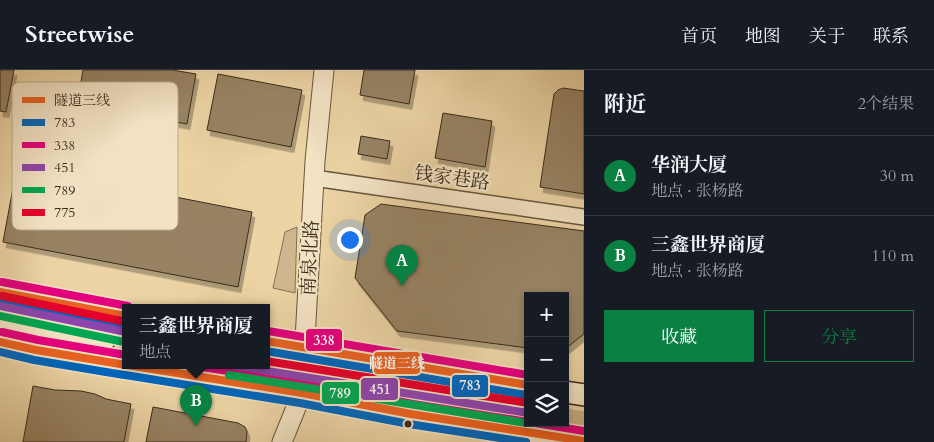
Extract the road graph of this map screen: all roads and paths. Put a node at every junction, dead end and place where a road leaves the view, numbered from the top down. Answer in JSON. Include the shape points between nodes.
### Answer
{"nodes":[{"id":1,"x":324,"y":70,"type":"edge"},
{"id":2,"x":314,"y":178,"type":"junction"},
{"id":3,"x":584,"y":217,"type":"edge"},
{"id":4,"x":0,"y":292,"type":"edge"},
{"id":5,"x":0,"y":306,"type":"edge"},
{"id":6,"x":122,"y":315,"type":"edge"},
{"id":7,"x":0,"y":322,"type":"edge"},
{"id":8,"x":122,"y":331,"type":"edge"},
{"id":9,"x":0,"y":342,"type":"edge"},
{"id":10,"x":270,"y":342,"type":"edge"},
{"id":11,"x":122,"y":346,"type":"edge"},
{"id":12,"x":306,"y":349,"type":"junction"},
{"id":13,"x":122,"y":364,"type":"edge"},
{"id":14,"x":151,"y":369,"type":"edge"},
{"id":15,"x":524,"y":384,"type":"edge"},
{"id":16,"x":569,"y":392,"type":"edge"},
{"id":17,"x":302,"y":393,"type":"junction"},
{"id":18,"x":584,"y":394,"type":"edge"},
{"id":19,"x":584,"y":441,"type":"edge"},
{"id":20,"x":282,"y":442,"type":"edge"}],
"edges":[{"from":1,"to":2,"type":"street","name":"南泉北路"},
{"from":2,"to":3,"type":"street","name":"钱家巷路"},
{"from":2,"to":12,"type":"street","name":"南泉北路"},
{"from":4,"to":6,"type":"main road"},
{"from":5,"to":8,"type":"main road"},
{"from":7,"to":11,"type":"main road"},
{"from":9,"to":13,"type":"main road"},
{"from":10,"to":12,"type":"main road"},
{"from":12,"to":15,"type":"main road"},
{"from":12,"to":17,"type":"street","name":"南泉北路"},
{"from":14,"to":17,"type":"main road"},
{"from":16,"to":18,"type":"main road"},
{"from":17,"to":19,"type":"main road"},
{"from":17,"to":20,"type":"street","name":"南泉北路"}]}
